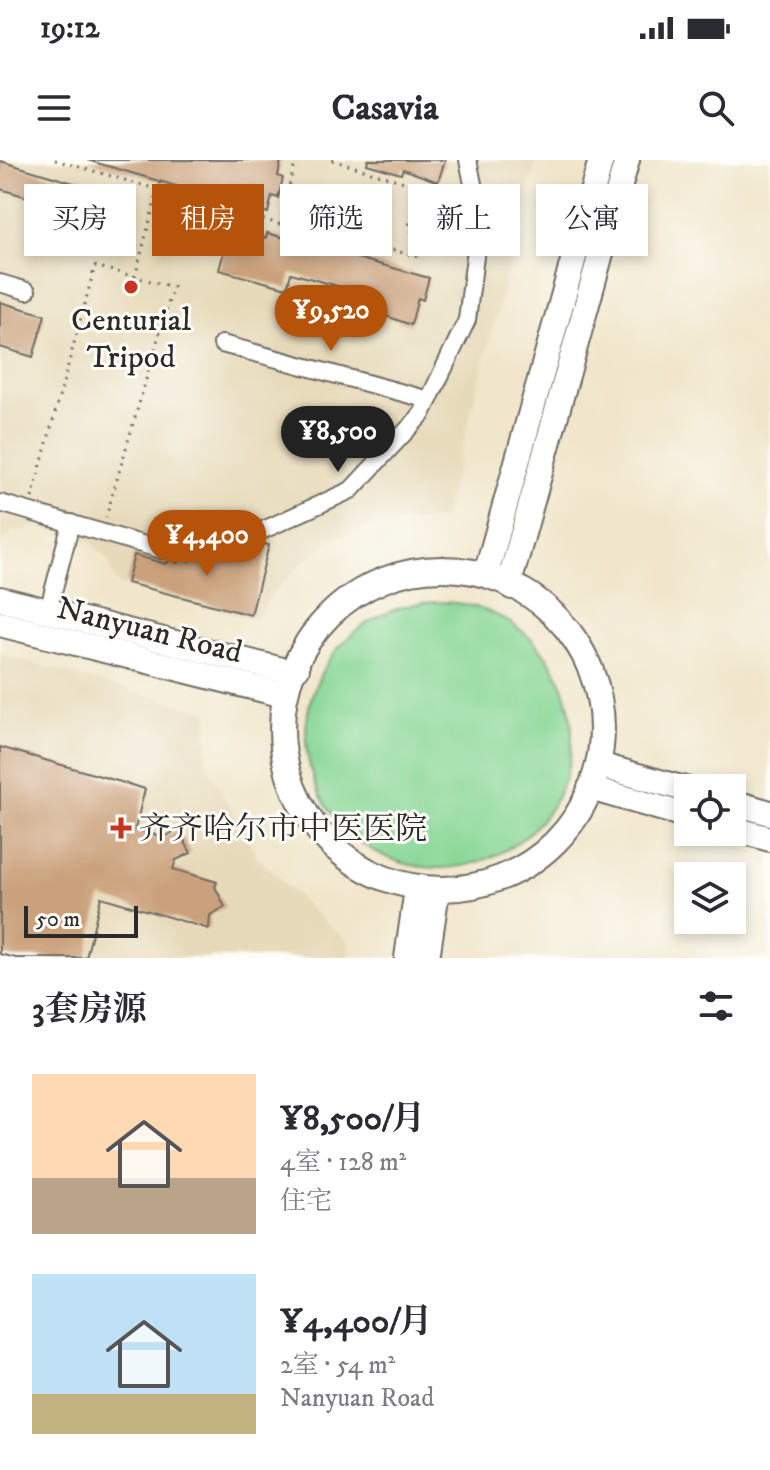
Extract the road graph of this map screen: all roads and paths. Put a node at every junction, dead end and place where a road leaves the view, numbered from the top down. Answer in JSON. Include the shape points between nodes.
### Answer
{"nodes":[{"id":1,"x":55,"y":160,"type":"edge"},
{"id":2,"x":296,"y":160,"type":"edge"},
{"id":3,"x":332,"y":160,"type":"edge"},
{"id":4,"x":468,"y":160,"type":"edge"},
{"id":5,"x":601,"y":160,"type":"edge"},
{"id":6,"x":627,"y":160,"type":"edge"},
{"id":7,"x":290,"y":184,"type":"edge"},
{"id":8,"x":411,"y":184,"type":"edge"},
{"id":9,"x":473,"y":184,"type":"edge"},
{"id":10,"x":152,"y":189,"type":"edge"},
{"id":11,"x":152,"y":213,"type":"edge"},
{"id":12,"x":475,"y":256,"type":"edge"},
{"id":13,"x":135,"y":277,"type":"junction"},
{"id":14,"x":0,"y":283,"type":"edge"},
{"id":15,"x":27,"y":291,"type":"dead end"},
{"id":16,"x":222,"y":344,"type":"dead end"},
{"id":17,"x":429,"y":400,"type":"junction"},
{"id":18,"x":0,"y":503,"type":"edge"},
{"id":19,"x":28,"y":511,"type":"junction"},
{"id":20,"x":71,"y":523,"type":"junction"},
{"id":21,"x":102,"y":532,"type":"junction"},
{"id":22,"x":486,"y":574,"type":"junction"},
{"id":23,"x":512,"y":587,"type":"junction"},
{"id":24,"x":0,"y":599,"type":"edge"},
{"id":25,"x":48,"y":611,"type":"junction"},
{"id":26,"x":0,"y":624,"type":"edge"},
{"id":27,"x":297,"y":668,"type":"junction"},
{"id":28,"x":284,"y":695,"type":"junction"},
{"id":29,"x":599,"y":765,"type":"junction"},
{"id":30,"x":674,"y":786,"type":"edge"},
{"id":31,"x":590,"y":788,"type":"junction"},
{"id":32,"x":746,"y":806,"type":"edge"},
{"id":33,"x":674,"y":812,"type":"edge"},
{"id":34,"x":770,"y":813,"type":"edge"},
{"id":35,"x":746,"y":832,"type":"edge"},
{"id":36,"x":770,"y":839,"type":"edge"},
{"id":37,"x":427,"y":890,"type":"junction"},
{"id":38,"x":407,"y":958,"type":"edge"},
{"id":39,"x":427,"y":958,"type":"edge"}],
"edges":[{"from":1,"to":10,"type":"path"},
{"from":2,"to":7,"type":"path"},
{"from":3,"to":8,"type":"path"},
{"from":4,"to":9,"type":"street"},
{"from":5,"to":22,"type":"main road"},
{"from":6,"to":23,"type":"main road"},
{"from":11,"to":13,"type":"path"},
{"from":12,"to":17,"type":"street","via":[[467,320]]},
{"from":13,"to":19,"type":"path","via":[[95,266]]},
{"from":13,"to":21,"type":"path","via":[[173,287]]},
{"from":14,"to":15,"type":"street"},
{"from":16,"to":17,"type":"street"},
{"from":17,"to":21,"type":"street","via":[[351,490],[259,532],[162,550]]},
{"from":18,"to":19,"type":"street"},
{"from":19,"to":20,"type":"street"},
{"from":20,"to":21,"type":"street"},
{"from":20,"to":25,"type":"street"},
{"from":22,"to":23,"type":"main road"},
{"from":22,"to":27,"type":"main road","via":[[423,569],[363,589],[315,629]]},
{"from":23,"to":29,"type":"main road","via":[[542,602],[583,650],[603,710]]},
{"from":24,"to":25,"type":"main road","name":"Nanyuan Road"},
{"from":25,"to":27,"type":"main road","name":"Nanyuan Road","via":[[290,672]]},
{"from":26,"to":28,"type":"main road","name":"Nanyuan Road"},
{"from":27,"to":28,"type":"main road"},
{"from":28,"to":37,"type":"main road","via":[[282,749],[301,808],[342,856],[399,884]]},
{"from":29,"to":30,"type":"main road"},
{"from":29,"to":31,"type":"main road"},
{"from":31,"to":33,"type":"main road"},
{"from":31,"to":37,"type":"main road","via":[[570,829],[522,870],[462,889]]},
{"from":32,"to":34,"type":"main road"},
{"from":35,"to":36,"type":"main road"},
{"from":37,"to":38,"type":"main road"},
{"from":37,"to":39,"type":"main road"}]}
